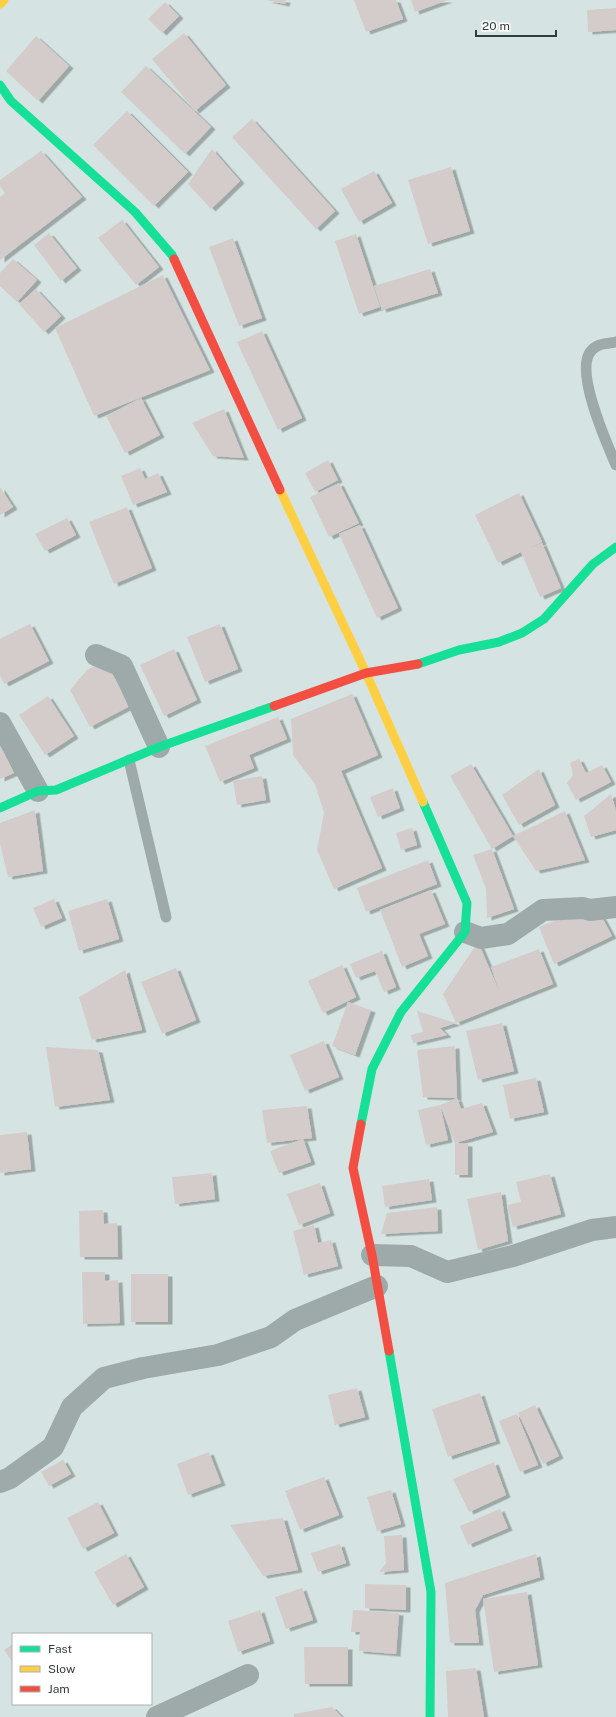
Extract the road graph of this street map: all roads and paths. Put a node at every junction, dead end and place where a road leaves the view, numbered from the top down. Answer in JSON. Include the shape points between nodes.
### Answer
{"nodes":[{"id":1,"x":4,"y":0,"type":"edge"},
{"id":2,"x":0,"y":4,"type":"edge"},
{"id":3,"x":0,"y":85,"type":"edge"},
{"id":4,"x":616,"y":342,"type":"edge"},
{"id":5,"x":616,"y":465,"type":"edge"},
{"id":6,"x":616,"y":547,"type":"edge"},
{"id":7,"x":96,"y":655,"type":"dead end"},
{"id":8,"x":366,"y":673,"type":"junction"},
{"id":9,"x":0,"y":723,"type":"edge"},
{"id":10,"x":159,"y":747,"type":"junction"},
{"id":11,"x":129,"y":760,"type":"junction"},
{"id":12,"x":38,"y":791,"type":"junction"},
{"id":13,"x":0,"y":808,"type":"edge"},
{"id":14,"x":616,"y":907,"type":"edge"},
{"id":15,"x":166,"y":917,"type":"dead end"},
{"id":16,"x":465,"y":932,"type":"junction"},
{"id":17,"x":616,"y":1227,"type":"edge"},
{"id":18,"x":372,"y":1255,"type":"junction"},
{"id":19,"x":377,"y":1286,"type":"junction"},
{"id":20,"x":0,"y":1482,"type":"edge"},
{"id":21,"x":248,"y":1675,"type":"dead end"},
{"id":22,"x":157,"y":1717,"type":"edge"},
{"id":23,"x":430,"y":1717,"type":"edge"}],
"edges":[{"from":1,"to":2,"type":"street"},
{"from":3,"to":8,"type":"street","via":[[11,101],[135,212],[172,255]]},
{"from":4,"to":5,"type":"lane","via":[[598,345],[590,352],[586,368],[592,407]]},
{"from":6,"to":8,"type":"street","via":[[593,564],[544,619],[522,633],[499,642],[459,650],[417,664]]},
{"from":7,"to":10,"type":"street","via":[[122,666]]},
{"from":8,"to":10,"type":"street"},
{"from":8,"to":16,"type":"street","via":[[467,903]]},
{"from":9,"to":12,"type":"street"},
{"from":10,"to":11,"type":"street"},
{"from":11,"to":12,"type":"street","via":[[56,790]]},
{"from":11,"to":15,"type":"lane"},
{"from":12,"to":13,"type":"street"},
{"from":14,"to":16,"type":"street","via":[[543,910],[508,934],[480,938]]},
{"from":16,"to":18,"type":"street","via":[[401,1012],[372,1069],[353,1168]]},
{"from":17,"to":18,"type":"street","via":[[592,1230],[513,1256],[447,1272],[411,1256]]},
{"from":18,"to":19,"type":"street"},
{"from":19,"to":20,"type":"street","via":[[295,1320],[271,1336],[218,1355],[143,1368],[104,1378],[72,1407],[53,1447],[10,1478]]},
{"from":19,"to":23,"type":"street","via":[[431,1592]]},
{"from":21,"to":22,"type":"street"}]}
